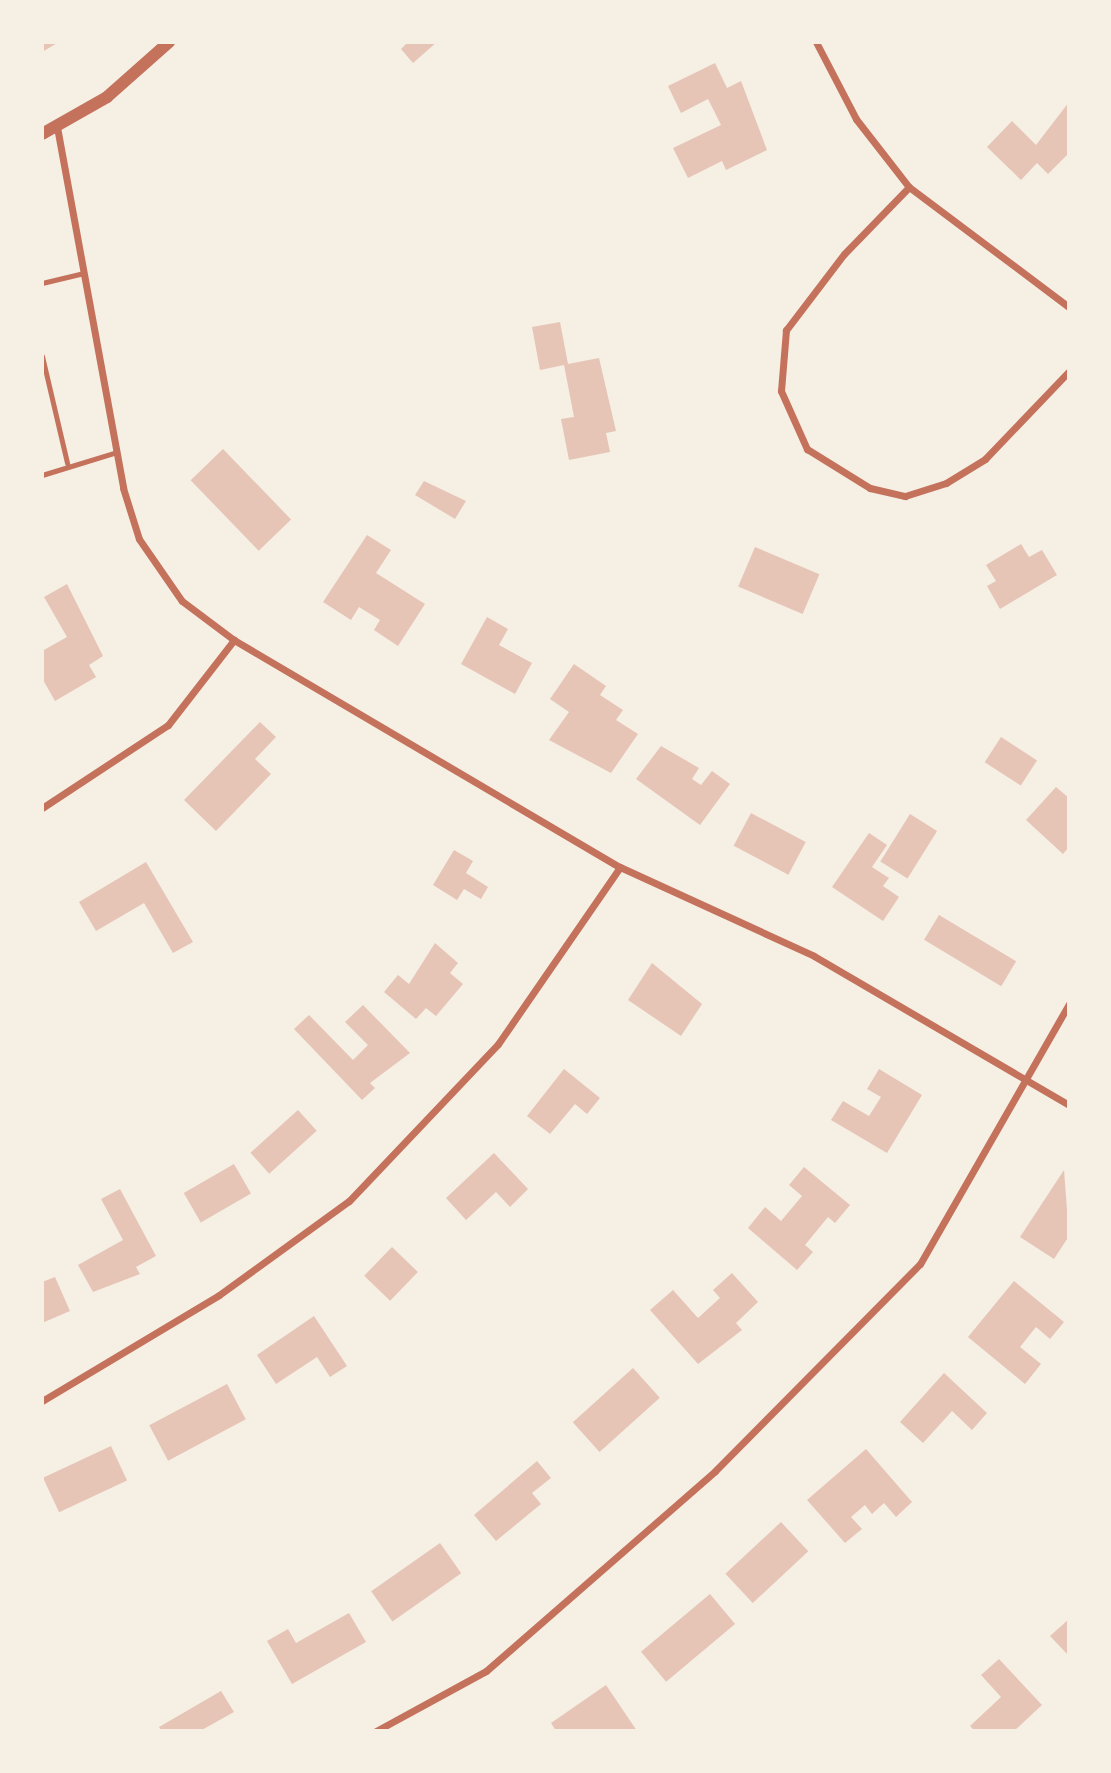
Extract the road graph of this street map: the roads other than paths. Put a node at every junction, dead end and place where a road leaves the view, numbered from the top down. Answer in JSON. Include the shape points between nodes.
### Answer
{"nodes":[{"id":1,"x":169,"y":42,"type":"edge"},
{"id":2,"x":816,"y":42,"type":"edge"},
{"id":3,"x":57,"y":127,"type":"junction"},
{"id":4,"x":42,"y":134,"type":"edge"},
{"id":5,"x":909,"y":187,"type":"junction"},
{"id":6,"x":84,"y":273,"type":"junction"},
{"id":7,"x":42,"y":283,"type":"edge"},
{"id":8,"x":1069,"y":307,"type":"edge"},
{"id":9,"x":42,"y":356,"type":"edge"},
{"id":10,"x":1069,"y":371,"type":"edge"},
{"id":11,"x":117,"y":452,"type":"junction"},
{"id":12,"x":67,"y":463,"type":"junction"},
{"id":13,"x":42,"y":475,"type":"edge"},
{"id":14,"x":233,"y":640,"type":"junction"},
{"id":15,"x":42,"y":808,"type":"edge"},
{"id":16,"x":620,"y":867,"type":"junction"},
{"id":17,"x":1069,"y":1004,"type":"edge"},
{"id":18,"x":1024,"y":1079,"type":"junction"},
{"id":19,"x":1069,"y":1105,"type":"edge"},
{"id":20,"x":42,"y":1401,"type":"edge"},
{"id":21,"x":376,"y":1731,"type":"edge"}],
"edges":[{"from":1,"to":3,"type":"street","via":[[107,97]]},
{"from":2,"to":5,"type":"street","via":[[856,119]]},
{"from":3,"to":4,"type":"street"},
{"from":3,"to":6,"type":"street"},
{"from":5,"to":8,"type":"street"},
{"from":5,"to":10,"type":"street","via":[[844,254],[786,330],[781,391],[807,449],[870,488],[905,496],[946,484],[985,458]]},
{"from":6,"to":7,"type":"lane"},
{"from":6,"to":11,"type":"street"},
{"from":9,"to":12,"type":"lane"},
{"from":11,"to":12,"type":"lane"},
{"from":11,"to":14,"type":"street","via":[[139,539],[182,601]]},
{"from":12,"to":13,"type":"lane"},
{"from":14,"to":15,"type":"street","via":[[168,724]]},
{"from":14,"to":16,"type":"street"},
{"from":16,"to":18,"type":"street","via":[[814,956]]},
{"from":16,"to":20,"type":"street","via":[[498,1044],[349,1201],[219,1295]]},
{"from":17,"to":18,"type":"street"},
{"from":18,"to":19,"type":"street"},
{"from":18,"to":21,"type":"street","via":[[920,1264],[725,1461],[486,1671]]}]}
